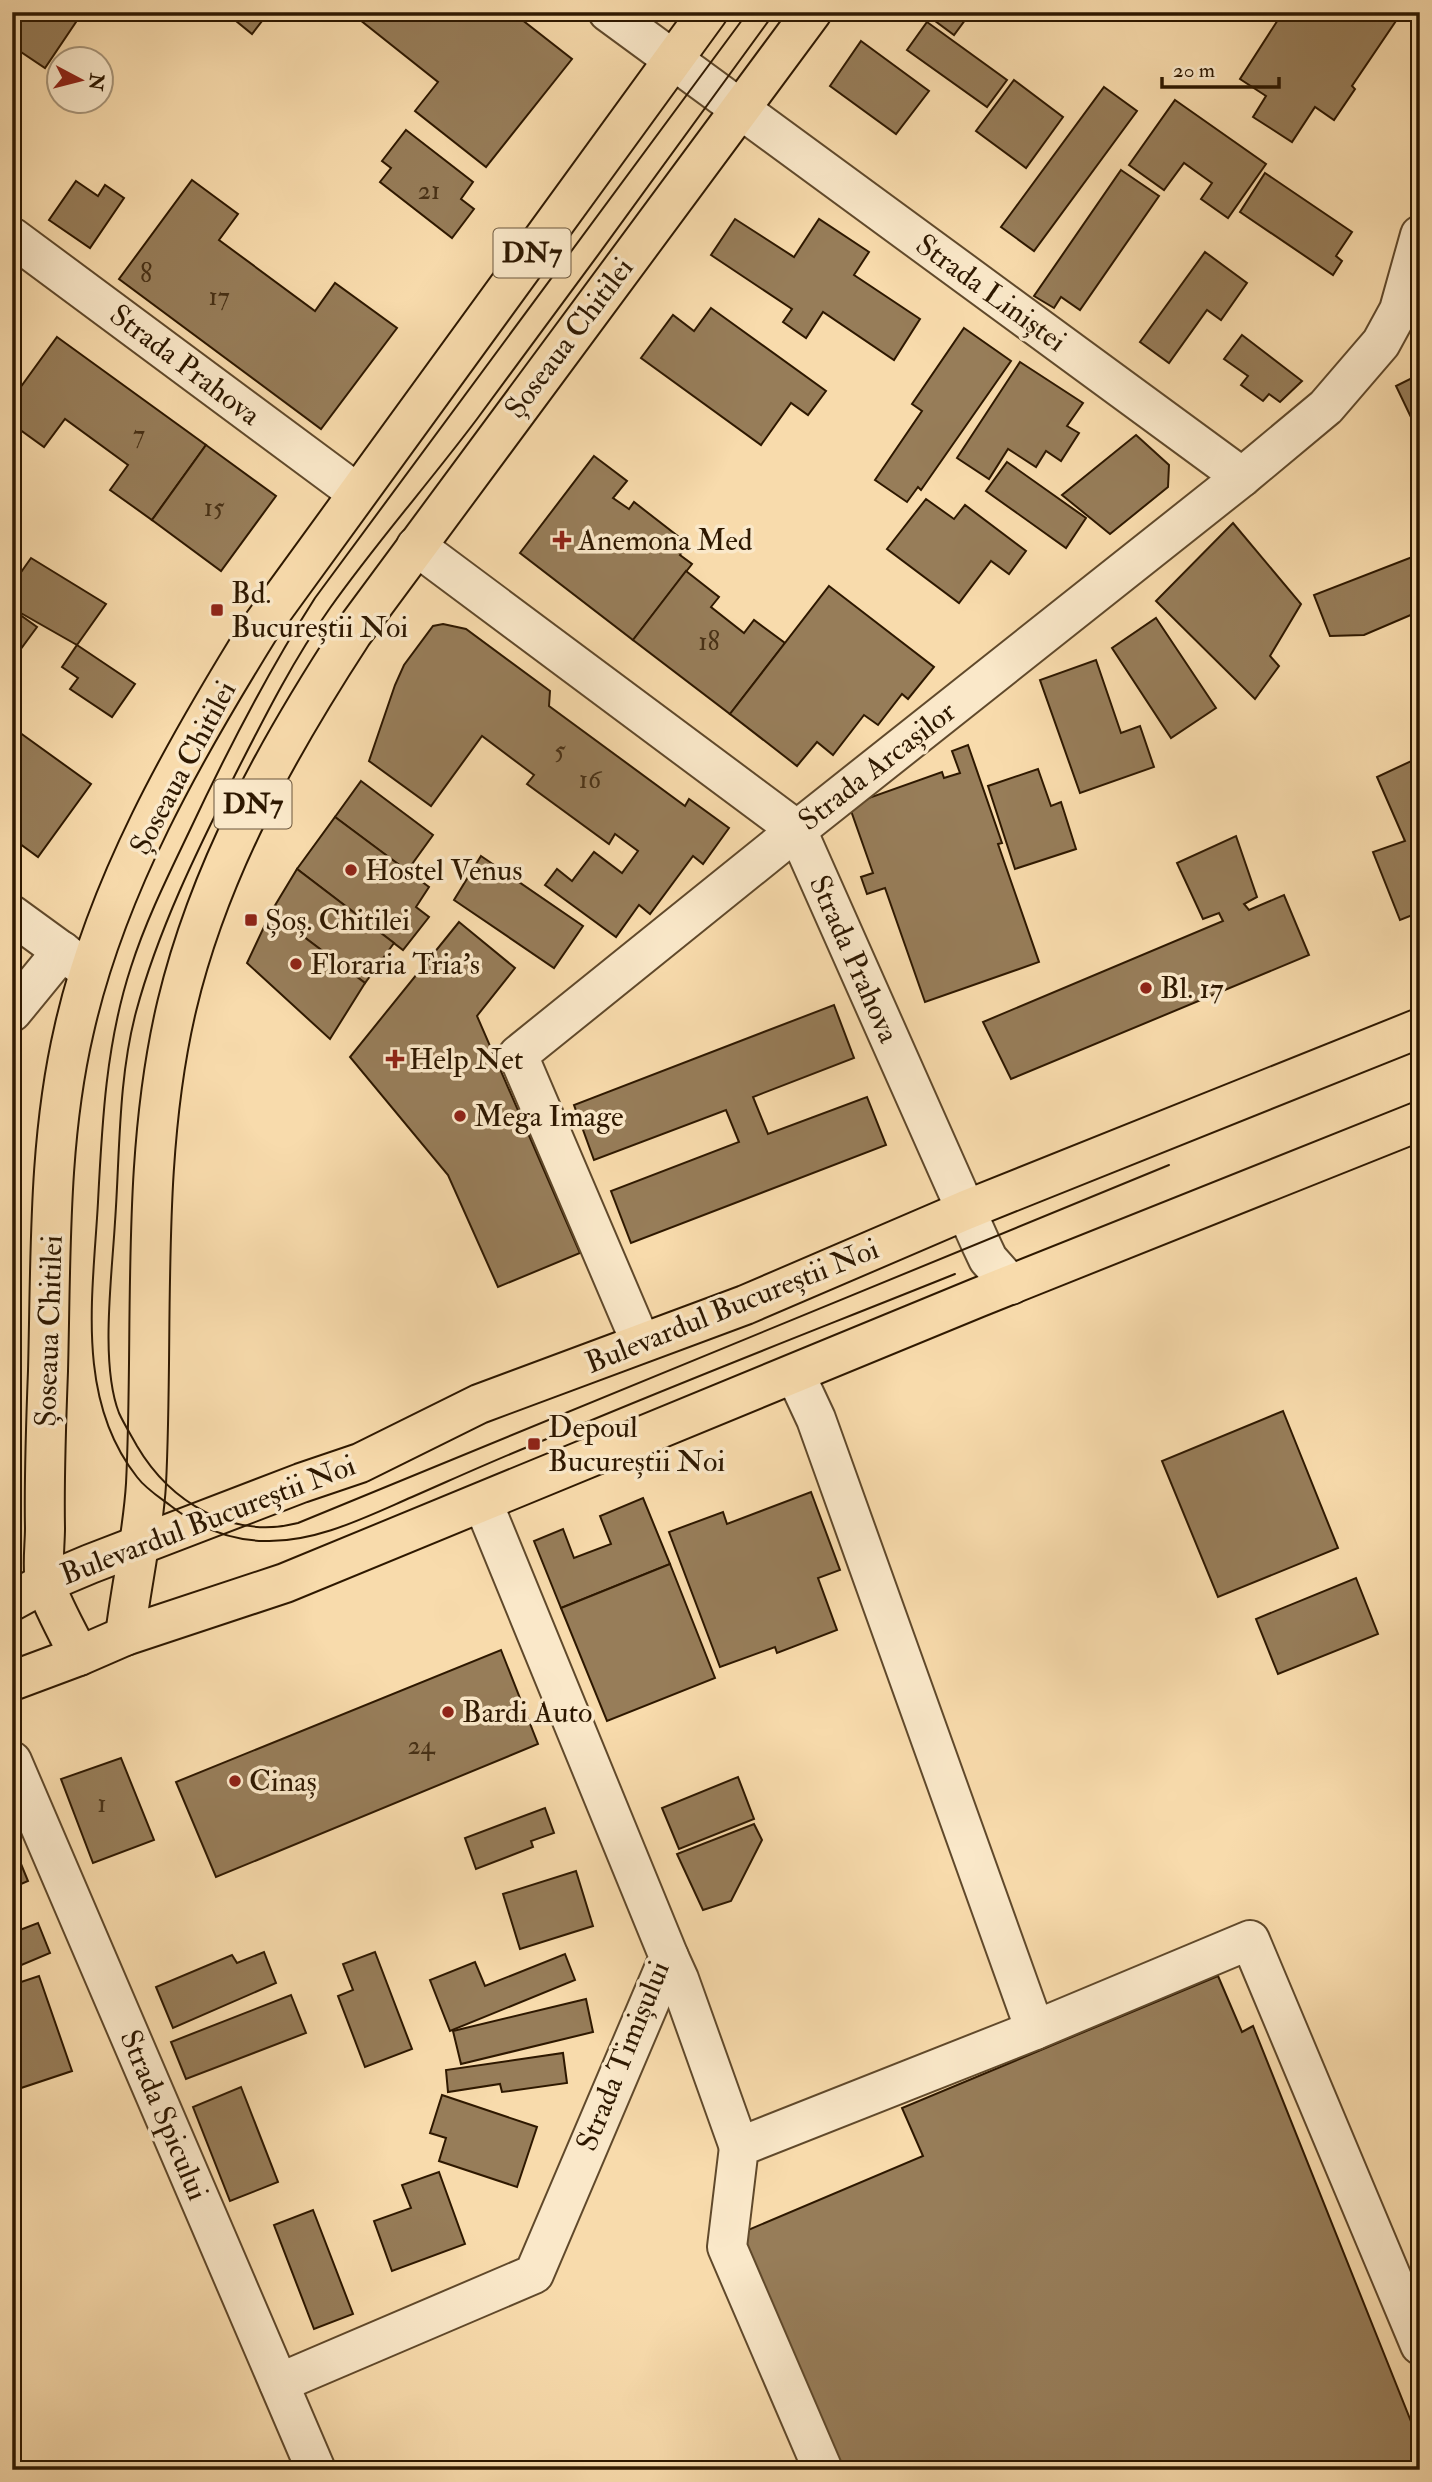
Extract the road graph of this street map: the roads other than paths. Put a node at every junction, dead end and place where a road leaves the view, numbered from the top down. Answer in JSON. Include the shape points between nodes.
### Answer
{"nodes":[{"id":1,"x":608,"y":12,"type":"edge"},
{"id":2,"x":708,"y":12,"type":"edge"},
{"id":3,"x":812,"y":12,"type":"edge"},
{"id":4,"x":673,"y":59,"type":"junction"},
{"id":5,"x":740,"y":108,"type":"junction"},
{"id":6,"x":1420,"y":235,"type":"edge"},
{"id":7,"x":12,"y":237,"type":"edge"},
{"id":8,"x":1242,"y":477,"type":"junction"},
{"id":9,"x":357,"y":494,"type":"junction"},
{"id":10,"x":416,"y":546,"type":"junction"},
{"id":11,"x":797,"y":830,"type":"junction"},
{"id":12,"x":12,"y":915,"type":"edge"},
{"id":13,"x":76,"y":961,"type":"junction"},
{"id":14,"x":12,"y":1012,"type":"edge"},
{"id":15,"x":1420,"y":1028,"type":"edge"},
{"id":16,"x":1420,"y":1121,"type":"edge"},
{"id":17,"x":966,"y":1210,"type":"junction"},
{"id":18,"x":1011,"y":1285,"type":"junction"},
{"id":19,"x":641,"y":1343,"type":"junction"},
{"id":20,"x":795,"y":1374,"type":"junction"},
{"id":21,"x":484,"y":1503,"type":"junction"},
{"id":22,"x":138,"y":1545,"type":"junction"},
{"id":23,"x":46,"y":1583,"type":"junction"},
{"id":24,"x":12,"y":1601,"type":"edge"},
{"id":25,"x":125,"y":1636,"type":"junction"},
{"id":26,"x":79,"y":1656,"type":"junction"},
{"id":27,"x":12,"y":1681,"type":"edge"},
{"id":28,"x":12,"y":1761,"type":"edge"},
{"id":29,"x":669,"y":1957,"type":"junction"},
{"id":30,"x":1035,"y":2030,"type":"junction"},
{"id":31,"x":739,"y":2147,"type":"junction"},
{"id":32,"x":1420,"y":2345,"type":"edge"},
{"id":33,"x":279,"y":2383,"type":"junction"},
{"id":34,"x":316,"y":2470,"type":"edge"},
{"id":35,"x":822,"y":2470,"type":"edge"}],
"edges":[{"from":1,"to":4,"type":"street"},
{"from":2,"to":4,"type":"main road","name":"Șoseaua Chitilei","number":"DN7"},
{"from":3,"to":5,"type":"main road","name":"Șoseaua Chitilei","number":"DN7"},
{"from":4,"to":5,"type":"street","name":"Strada Liniștei"},
{"from":4,"to":9,"type":"main road","name":"Șoseaua Chitilei","number":"DN7"},
{"from":5,"to":8,"type":"street","name":"Strada Liniștei"},
{"from":5,"to":10,"type":"main road","name":"Șoseaua Chitilei","number":"DN7"},
{"from":6,"to":8,"type":"street","name":"Strada Arcașilor","via":[[1399,310],[1381,343],[1326,407]]},
{"from":7,"to":9,"type":"street","name":"Strada Prahova"},
{"from":8,"to":11,"type":"street","name":"Strada Arcașilor"},
{"from":9,"to":13,"type":"main road","name":"Șoseaua Chitilei","number":"DN7","via":[[260,628],[211,708],[119,892]]},
{"from":10,"to":11,"type":"street","name":"Strada Prahova"},
{"from":10,"to":22,"type":"main road","name":"Șoseaua Chitilei","number":"DN7","via":[[352,634],[284,746],[251,806],[192,948],[170,1038],[159,1116],[146,1486]]},
{"from":11,"to":17,"type":"street","name":"Strada Prahova"},
{"from":11,"to":19,"type":"street","name":"Strada Arcașilor","via":[[518,1055]]},
{"from":12,"to":13,"type":"street"},
{"from":13,"to":14,"type":"street","name":"Șoseaua Chitilei"},
{"from":13,"to":23,"type":"main road","name":"Șoseaua Chitilei","number":"DN7","via":[[73,1031],[55,1157],[46,1415]]},
{"from":15,"to":17,"type":"main road","name":"Bulevardul Bucureștii Noi"},
{"from":16,"to":18,"type":"main road"},
{"from":17,"to":18,"type":"street","name":"Strada Prahova","via":[[988,1259]]},
{"from":17,"to":19,"type":"main road","name":"Bulevardul Bucureștii Noi","via":[[745,1305]]},
{"from":18,"to":20,"type":"main road"},
{"from":19,"to":22,"type":"main road","name":"Bulevardul Bucureștii Noi","via":[[479,1404],[360,1463]]},
{"from":20,"to":21,"type":"main road"},
{"from":20,"to":30,"type":"street","via":[[817,1419]]},
{"from":21,"to":25,"type":"main road","via":[[285,1583]]},
{"from":21,"to":29,"type":"street","name":"Strada Timișului"},
{"from":22,"to":23,"type":"main road","name":"Bulevardul Bucureștii Noi"},
{"from":22,"to":25,"type":"main road","name":"Șoseaua Chitilei","number":"DN7"},
{"from":23,"to":24,"type":"main road","name":"Bulevardul Bucureștii Noi"},
{"from":23,"to":26,"type":"main road","name":"Șoseaua Chitilei","number":"DN7"},
{"from":25,"to":26,"type":"main road"},
{"from":26,"to":27,"type":"main road"},
{"from":28,"to":33,"type":"street","name":"Strada Spicului"},
{"from":29,"to":31,"type":"street"},
{"from":29,"to":33,"type":"street","name":"Strada Timișului","via":[[534,2274]]},
{"from":30,"to":31,"type":"street"},
{"from":30,"to":32,"type":"street","via":[[1250,1940]]},
{"from":31,"to":35,"type":"street","via":[[727,2248]]},
{"from":33,"to":34,"type":"street","name":"Strada Spicului"}]}
